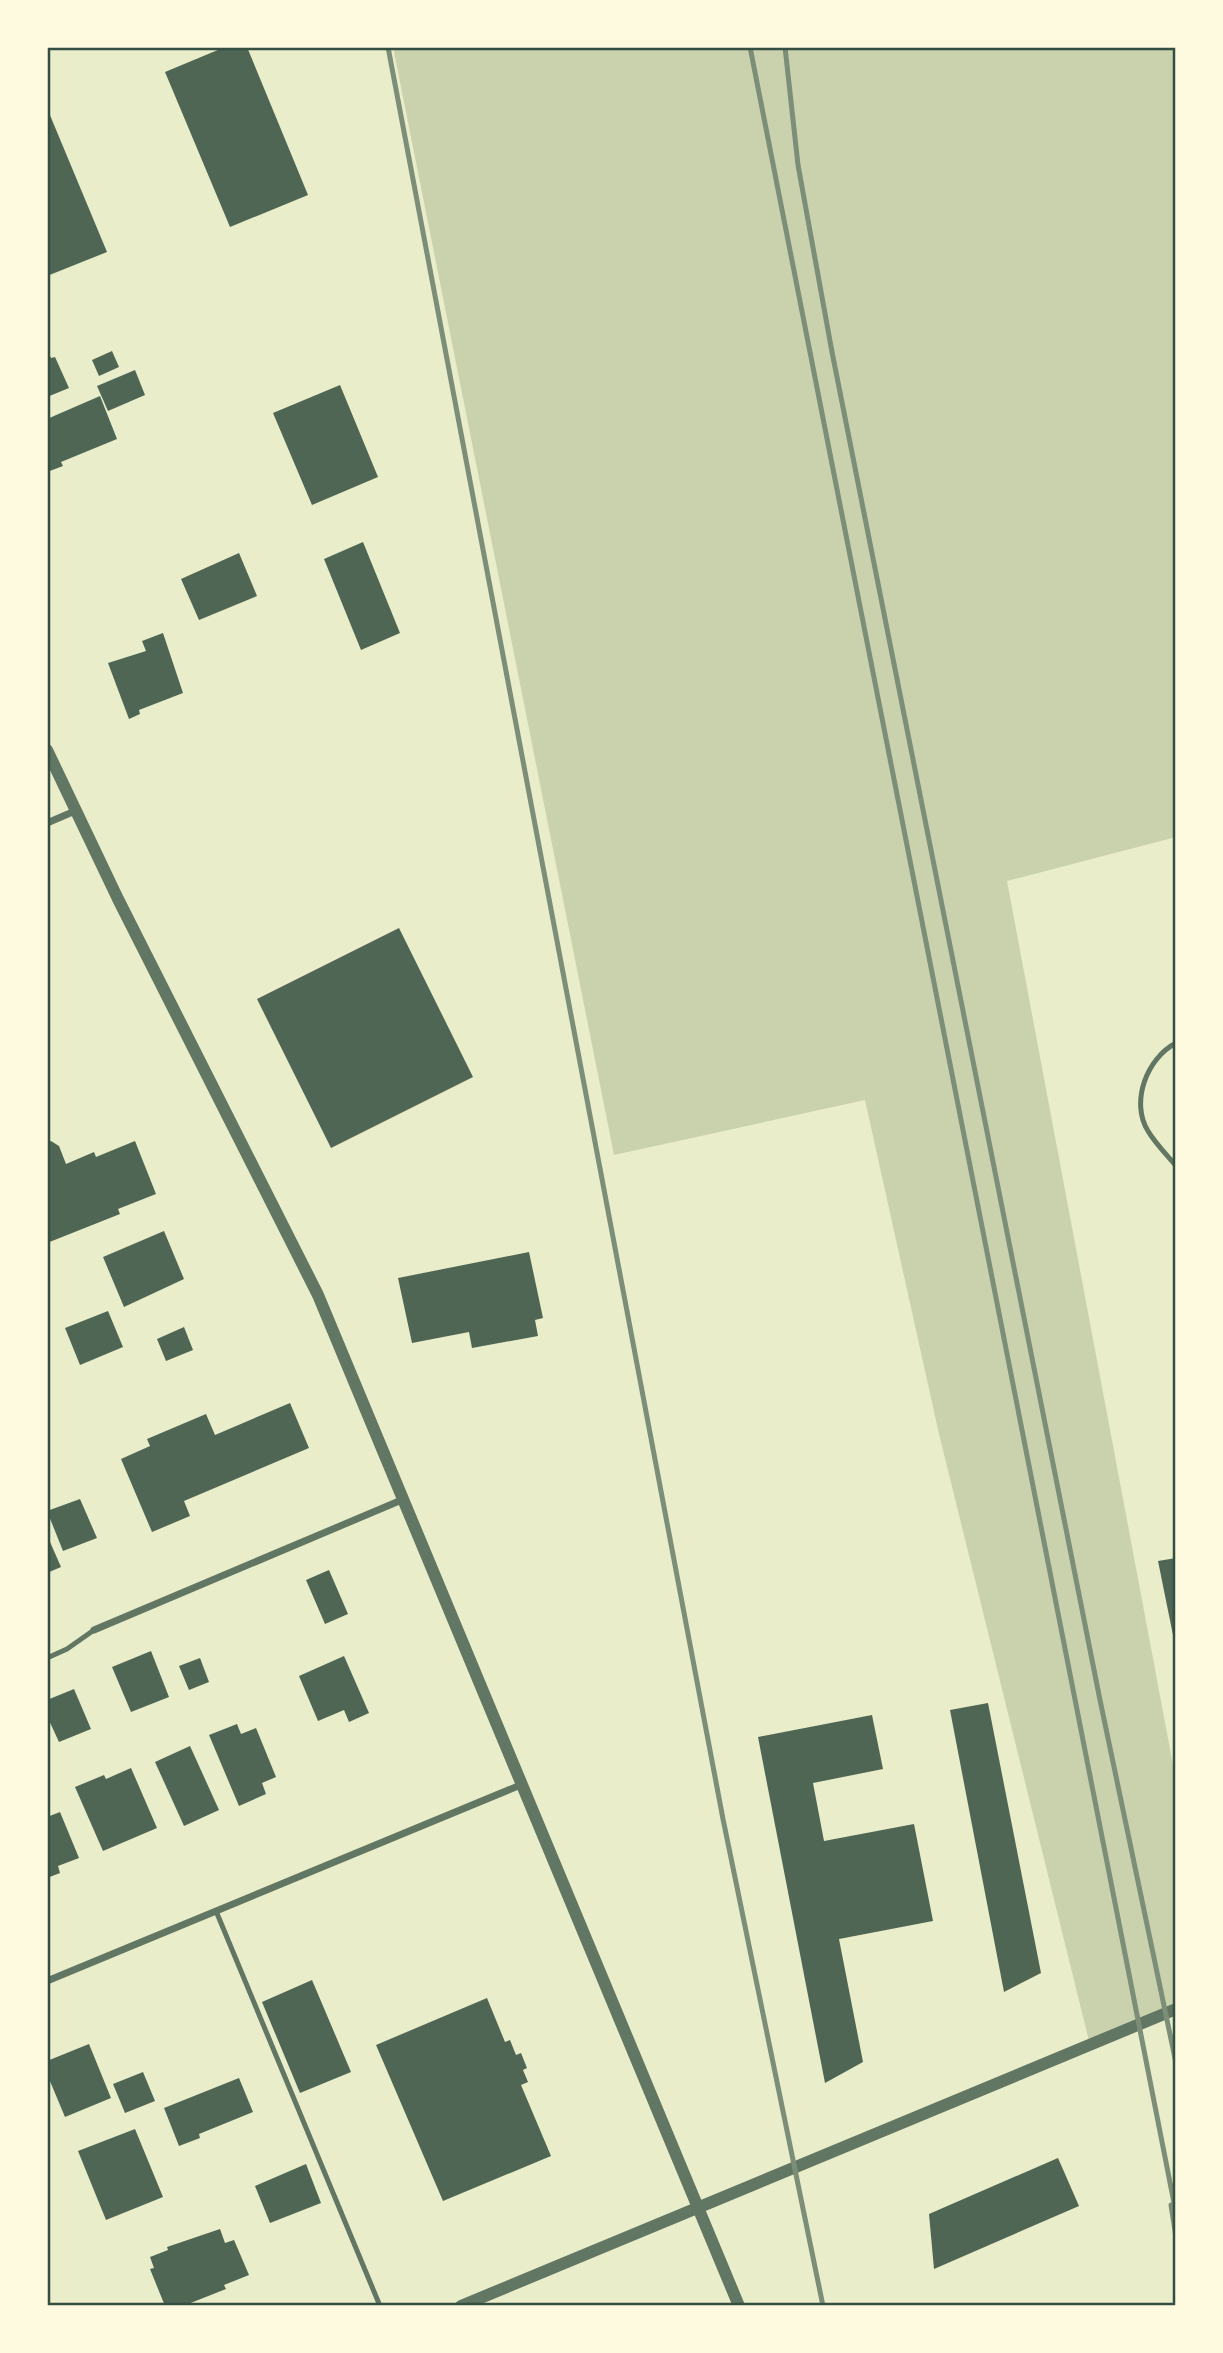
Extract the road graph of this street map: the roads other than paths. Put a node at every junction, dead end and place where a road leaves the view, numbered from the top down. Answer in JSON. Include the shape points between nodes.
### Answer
{"nodes":[{"id":1,"x":47,"y":750,"type":"edge"},
{"id":2,"x":75,"y":811,"type":"junction"},
{"id":3,"x":47,"y":823,"type":"edge"},
{"id":4,"x":1176,"y":1044,"type":"edge"},
{"id":5,"x":1176,"y":1166,"type":"edge"},
{"id":6,"x":404,"y":1499,"type":"junction"},
{"id":7,"x":94,"y":1630,"type":"joint"},
{"id":8,"x":47,"y":1658,"type":"edge"},
{"id":9,"x":523,"y":1784,"type":"junction"},
{"id":10,"x":216,"y":1911,"type":"junction"},
{"id":11,"x":47,"y":1981,"type":"edge"},
{"id":12,"x":1176,"y":2009,"type":"edge"},
{"id":13,"x":698,"y":2208,"type":"junction"},
{"id":14,"x":380,"y":2306,"type":"edge"},
{"id":15,"x":461,"y":2306,"type":"edge"},
{"id":16,"x":739,"y":2306,"type":"edge"}],
"edges":[{"from":1,"to":2,"type":"street"},
{"from":2,"to":3,"type":"street"},
{"from":2,"to":6,"type":"street","via":[[286,1228]]},
{"from":4,"to":5,"type":"lane","via":[[1151,1065],[1140,1094],[1146,1129]]},
{"from":6,"to":7,"type":"street"},
{"from":6,"to":9,"type":"street"},
{"from":7,"to":8,"type":"lane"},
{"from":9,"to":10,"type":"street"},
{"from":9,"to":13,"type":"street"},
{"from":10,"to":11,"type":"street"},
{"from":10,"to":14,"type":"lane"},
{"from":12,"to":13,"type":"street"},
{"from":13,"to":15,"type":"street"},
{"from":13,"to":16,"type":"street"}]}
